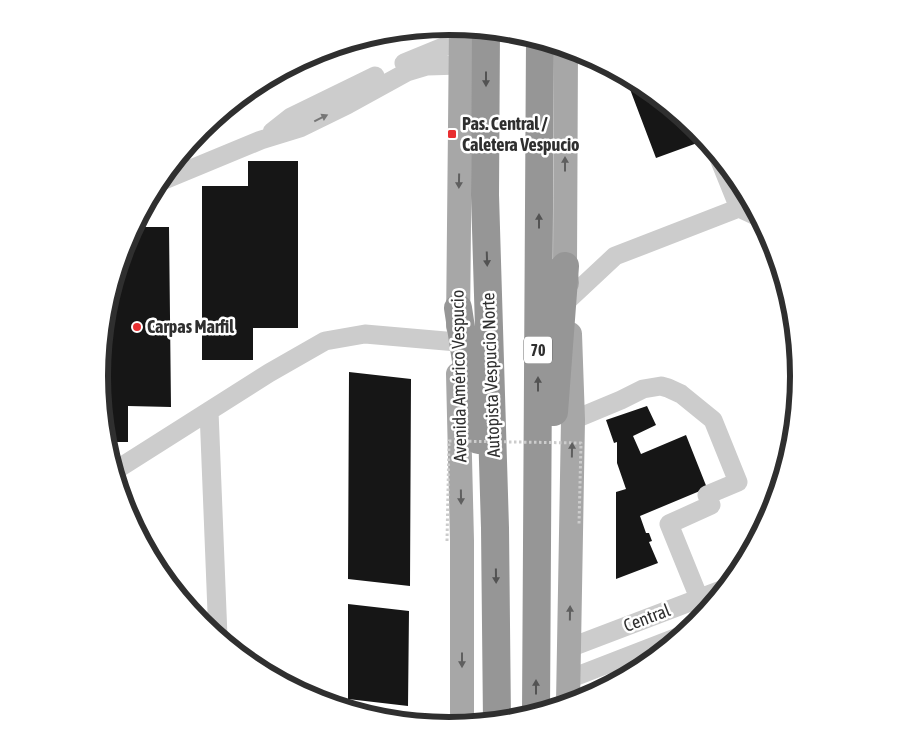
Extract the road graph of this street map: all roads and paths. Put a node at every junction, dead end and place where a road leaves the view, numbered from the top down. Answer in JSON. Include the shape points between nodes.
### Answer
{"nodes":[{"id":1,"x":486,"y":37,"type":"edge"},
{"id":2,"x":461,"y":45,"type":"edge"},
{"id":3,"x":540,"y":48,"type":"edge"},
{"id":4,"x":566,"y":56,"type":"edge"},
{"id":5,"x":172,"y":177,"type":"edge"},
{"id":6,"x":728,"y":182,"type":"edge"},
{"id":7,"x":739,"y":208,"type":"junction"},
{"id":8,"x":747,"y":212,"type":"edge"},
{"id":9,"x":565,"y":266,"type":"junction"},
{"id":10,"x":568,"y":298,"type":"junction"},
{"id":11,"x":458,"y":308,"type":"junction"},
{"id":12,"x":457,"y":342,"type":"junction"},
{"id":13,"x":209,"y":411,"type":"junction"},
{"id":14,"x":573,"y":420,"type":"junction"},
{"id":15,"x":120,"y":467,"type":"edge"},
{"id":16,"x":579,"y":525,"type":"dead end"},
{"id":17,"x":495,"y":528,"type":"junction"},
{"id":18,"x":447,"y":540,"type":"dead end"},
{"id":19,"x":711,"y":594,"type":"edge"},
{"id":20,"x":699,"y":598,"type":"junction"},
{"id":21,"x":218,"y":626,"type":"edge"},
{"id":22,"x":659,"y":644,"type":"edge"},
{"id":23,"x":569,"y":648,"type":"junction"},
{"id":24,"x":536,"y":660,"type":"junction"},
{"id":25,"x":569,"y":679,"type":"junction"},
{"id":26,"x":568,"y":695,"type":"edge"},
{"id":27,"x":536,"y":705,"type":"edge"},
{"id":28,"x":497,"y":713,"type":"edge"},
{"id":29,"x":462,"y":716,"type":"edge"}],
"edges":[{"from":1,"to":17,"type":"highway","name":"Autopista Vespucio Norte","one_way":true,"via":[[485,195]]},
{"from":2,"to":5,"type":"street","via":[[428,53],[388,69],[291,117],[261,140]]},
{"from":2,"to":11,"type":"main road","name":"Avenida Américo Vespucio","one_way":true},
{"from":24,"to":3,"type":"highway","number":"70","one_way":true},
{"from":9,"to":4,"type":"main road","one_way":true},
{"from":6,"to":7,"type":"street"},
{"from":7,"to":8,"type":"street"},
{"from":7,"to":10,"type":"street","via":[[615,256]]},
{"from":9,"to":10,"type":"main road"},
{"from":9,"to":24,"type":"highway"},
{"from":10,"to":14,"type":"main road"},
{"from":11,"to":12,"type":"main road","name":"Avenida Américo Vespucio"},
{"from":11,"to":17,"type":"highway"},
{"from":12,"to":13,"type":"street","via":[[365,334],[325,341]]},
{"from":12,"to":29,"type":"main road","name":"Avenida Américo Vespucio","one_way":true},
{"from":13,"to":15,"type":"street"},
{"from":13,"to":21,"type":"street"},
{"from":14,"to":20,"type":"street","via":[[642,389],[661,386],[681,394],[713,420],[738,482],[707,495],[711,505],[669,524]]},
{"from":23,"to":14,"type":"main road","one_way":true},
{"from":16,"to":18,"type":"path","bridge":true,"via":[[581,443],[449,441]]},
{"from":17,"to":28,"type":"highway","name":"Autopista Vespucio Norte","one_way":true},
{"from":19,"to":20,"type":"street","name":"Central"},
{"from":20,"to":23,"type":"street","name":"Central"},
{"from":22,"to":25,"type":"street","name":"Central"},
{"from":23,"to":25,"type":"main road"},
{"from":27,"to":24,"type":"highway","number":"70","one_way":true},
{"from":25,"to":26,"type":"main road"}]}
